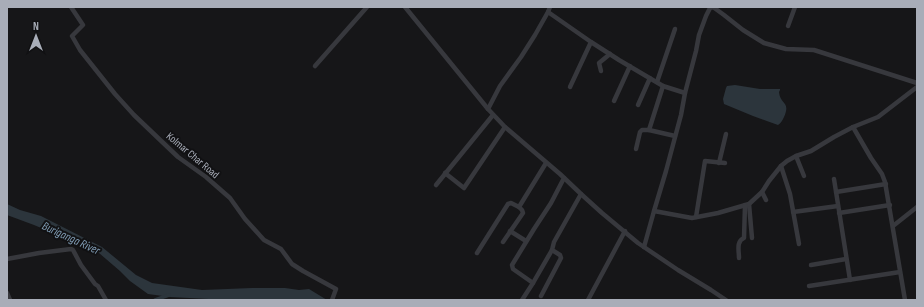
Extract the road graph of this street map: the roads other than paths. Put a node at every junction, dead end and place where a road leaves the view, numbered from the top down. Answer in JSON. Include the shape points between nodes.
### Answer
{"nodes":[{"id":1,"x":71,"y":7,"type":"edge"},
{"id":2,"x":367,"y":7,"type":"edge"},
{"id":3,"x":404,"y":7,"type":"edge"},
{"id":4,"x":550,"y":7,"type":"edge"},
{"id":5,"x":713,"y":7,"type":"edge"},
{"id":6,"x":795,"y":7,"type":"edge"},
{"id":7,"x":548,"y":12,"type":"junction"},
{"id":8,"x":788,"y":26,"type":"dead end"},
{"id":9,"x":675,"y":29,"type":"dead end"},
{"id":10,"x":591,"y":42,"type":"junction"},
{"id":11,"x":610,"y":54,"type":"junction"},
{"id":12,"x":315,"y":66,"type":"dead end"},
{"id":13,"x":630,"y":66,"type":"junction"},
{"id":14,"x":600,"y":71,"type":"dead end"},
{"id":15,"x":650,"y":78,"type":"junction"},
{"id":16,"x":657,"y":82,"type":"junction"},
{"id":17,"x":917,"y":83,"type":"edge"},
{"id":18,"x":663,"y":86,"type":"junction"},
{"id":19,"x":570,"y":87,"type":"dead end"},
{"id":20,"x":917,"y":88,"type":"edge"},
{"id":21,"x":685,"y":93,"type":"junction"},
{"id":22,"x":614,"y":101,"type":"dead end"},
{"id":23,"x":638,"y":105,"type":"dead end"},
{"id":24,"x":488,"y":109,"type":"junction"},
{"id":25,"x":493,"y":115,"type":"junction"},
{"id":26,"x":505,"y":127,"type":"junction"},
{"id":27,"x":853,"y":127,"type":"junction"},
{"id":28,"x":649,"y":130,"type":"junction"},
{"id":29,"x":726,"y":134,"type":"dead end"},
{"id":30,"x":675,"y":136,"type":"junction"},
{"id":31,"x":636,"y":149,"type":"dead end"},
{"id":32,"x":796,"y":156,"type":"junction"},
{"id":33,"x":546,"y":163,"type":"junction"},
{"id":34,"x":719,"y":163,"type":"junction"},
{"id":35,"x":725,"y":163,"type":"dead end"},
{"id":36,"x":781,"y":166,"type":"junction"},
{"id":37,"x":445,"y":173,"type":"junction"},
{"id":38,"x":804,"y":176,"type":"dead end"},
{"id":39,"x":564,"y":178,"type":"junction"},
{"id":40,"x":834,"y":178,"type":"dead end"},
{"id":41,"x":886,"y":184,"type":"junction"},
{"id":42,"x":436,"y":185,"type":"dead end"},
{"id":43,"x":762,"y":192,"type":"junction"},
{"id":44,"x":836,"y":192,"type":"junction"},
{"id":45,"x":581,"y":194,"type":"junction"},
{"id":46,"x":766,"y":200,"type":"dead end"},
{"id":47,"x":747,"y":205,"type":"junction"},
{"id":48,"x":890,"y":205,"type":"junction"},
{"id":49,"x":838,"y":206,"type":"junction"},
{"id":50,"x":519,"y":207,"type":"junction"},
{"id":51,"x":917,"y":207,"type":"edge"},
{"id":52,"x":654,"y":211,"type":"junction"},
{"id":53,"x":793,"y":212,"type":"junction"},
{"id":54,"x":839,"y":213,"type":"junction"},
{"id":55,"x":696,"y":217,"type":"junction"},
{"id":56,"x":893,"y":226,"type":"junction"},
{"id":57,"x":510,"y":231,"type":"junction"},
{"id":58,"x":625,"y":231,"type":"junction"},
{"id":59,"x":752,"y":238,"type":"dead end"},
{"id":60,"x":526,"y":241,"type":"junction"},
{"id":61,"x":503,"y":242,"type":"dead end"},
{"id":62,"x":799,"y":244,"type":"dead end"},
{"id":63,"x":644,"y":247,"type":"junction"},
{"id":64,"x":552,"y":250,"type":"junction"},
{"id":65,"x":477,"y":253,"type":"dead end"},
{"id":66,"x":739,"y":258,"type":"dead end"},
{"id":67,"x":7,"y":259,"type":"edge"},
{"id":68,"x":846,"y":259,"type":"junction"},
{"id":69,"x":811,"y":265,"type":"dead end"},
{"id":70,"x":900,"y":272,"type":"junction"},
{"id":71,"x":850,"y":280,"type":"junction"},
{"id":72,"x":533,"y":283,"type":"junction"},
{"id":73,"x":809,"y":286,"type":"dead end"},
{"id":74,"x":7,"y":293,"type":"edge"},
{"id":75,"x":541,"y":296,"type":"dead end"},
{"id":76,"x":332,"y":299,"type":"edge"},
{"id":77,"x":10,"y":300,"type":"edge"},
{"id":78,"x":106,"y":300,"type":"edge"},
{"id":79,"x":522,"y":300,"type":"edge"},
{"id":80,"x":588,"y":300,"type":"edge"},
{"id":81,"x":726,"y":300,"type":"edge"},
{"id":82,"x":905,"y":300,"type":"edge"}],
"edges":[{"from":1,"to":76,"type":"street","name":"Kolmar Char Road","via":[[83,25],[72,36],[115,94],[178,157],[230,198],[264,240],[280,250],[302,272],[336,290]]},
{"from":2,"to":12,"type":"street"},
{"from":3,"to":24,"type":"street"},
{"from":4,"to":7,"type":"street"},
{"from":5,"to":17,"type":"street","via":[[764,43],[786,49],[814,50]]},
{"from":5,"to":21,"type":"street","via":[[710,8],[699,35]]},
{"from":6,"to":8,"type":"street"},
{"from":7,"to":10,"type":"street"},
{"from":7,"to":24,"type":"street"},
{"from":9,"to":16,"type":"street"},
{"from":10,"to":11,"type":"street"},
{"from":10,"to":19,"type":"street"},
{"from":11,"to":13,"type":"street"},
{"from":11,"to":14,"type":"street","via":[[599,63]]},
{"from":13,"to":15,"type":"street"},
{"from":13,"to":22,"type":"street"},
{"from":15,"to":16,"type":"street"},
{"from":15,"to":23,"type":"street"},
{"from":16,"to":18,"type":"street"},
{"from":18,"to":21,"type":"street"},
{"from":18,"to":28,"type":"street"},
{"from":20,"to":27,"type":"street","via":[[878,117]]},
{"from":21,"to":30,"type":"street"},
{"from":24,"to":25,"type":"street"},
{"from":25,"to":26,"type":"street"},
{"from":25,"to":37,"type":"street"},
{"from":26,"to":33,"type":"street"},
{"from":26,"to":37,"type":"street","via":[[464,188]]},
{"from":27,"to":32,"type":"street","via":[[811,151]]},
{"from":27,"to":41,"type":"street"},
{"from":28,"to":30,"type":"street"},
{"from":28,"to":31,"type":"street","via":[[641,130]]},
{"from":29,"to":34,"type":"street"},
{"from":30,"to":52,"type":"street"},
{"from":32,"to":36,"type":"street"},
{"from":32,"to":38,"type":"street"},
{"from":33,"to":39,"type":"street"},
{"from":33,"to":50,"type":"street"},
{"from":34,"to":35,"type":"street"},
{"from":34,"to":55,"type":"street","via":[[705,162]]},
{"from":36,"to":43,"type":"street"},
{"from":36,"to":53,"type":"street"},
{"from":37,"to":42,"type":"street"},
{"from":39,"to":45,"type":"street"},
{"from":39,"to":60,"type":"street"},
{"from":40,"to":44,"type":"street"},
{"from":41,"to":44,"type":"street"},
{"from":41,"to":48,"type":"street"},
{"from":43,"to":46,"type":"street"},
{"from":43,"to":47,"type":"street"},
{"from":44,"to":49,"type":"street"},
{"from":45,"to":58,"type":"street"},
{"from":45,"to":64,"type":"street"},
{"from":47,"to":55,"type":"street"},
{"from":47,"to":59,"type":"street"},
{"from":47,"to":66,"type":"street","via":[[744,238],[739,242]]},
{"from":48,"to":54,"type":"street"},
{"from":48,"to":56,"type":"street"},
{"from":49,"to":53,"type":"street"},
{"from":49,"to":54,"type":"street"},
{"from":50,"to":57,"type":"street","via":[[523,213]]},
{"from":50,"to":65,"type":"street","via":[[512,203],[508,204]]},
{"from":51,"to":56,"type":"street"},
{"from":52,"to":55,"type":"street"},
{"from":52,"to":63,"type":"street"},
{"from":53,"to":62,"type":"street"},
{"from":54,"to":68,"type":"street"},
{"from":56,"to":70,"type":"street"},
{"from":57,"to":60,"type":"street"},
{"from":57,"to":61,"type":"street"},
{"from":58,"to":63,"type":"street"},
{"from":58,"to":80,"type":"street"},
{"from":60,"to":72,"type":"street","via":[[512,267]]},
{"from":63,"to":81,"type":"street"},
{"from":64,"to":72,"type":"street"},
{"from":64,"to":75,"type":"street","via":[[561,258]]},
{"from":67,"to":78,"type":"street","via":[[71,249]]},
{"from":68,"to":69,"type":"street"},
{"from":68,"to":71,"type":"street"},
{"from":70,"to":71,"type":"street"},
{"from":70,"to":82,"type":"street"},
{"from":71,"to":73,"type":"street"},
{"from":72,"to":79,"type":"street"},
{"from":74,"to":77,"type":"street"}]}
